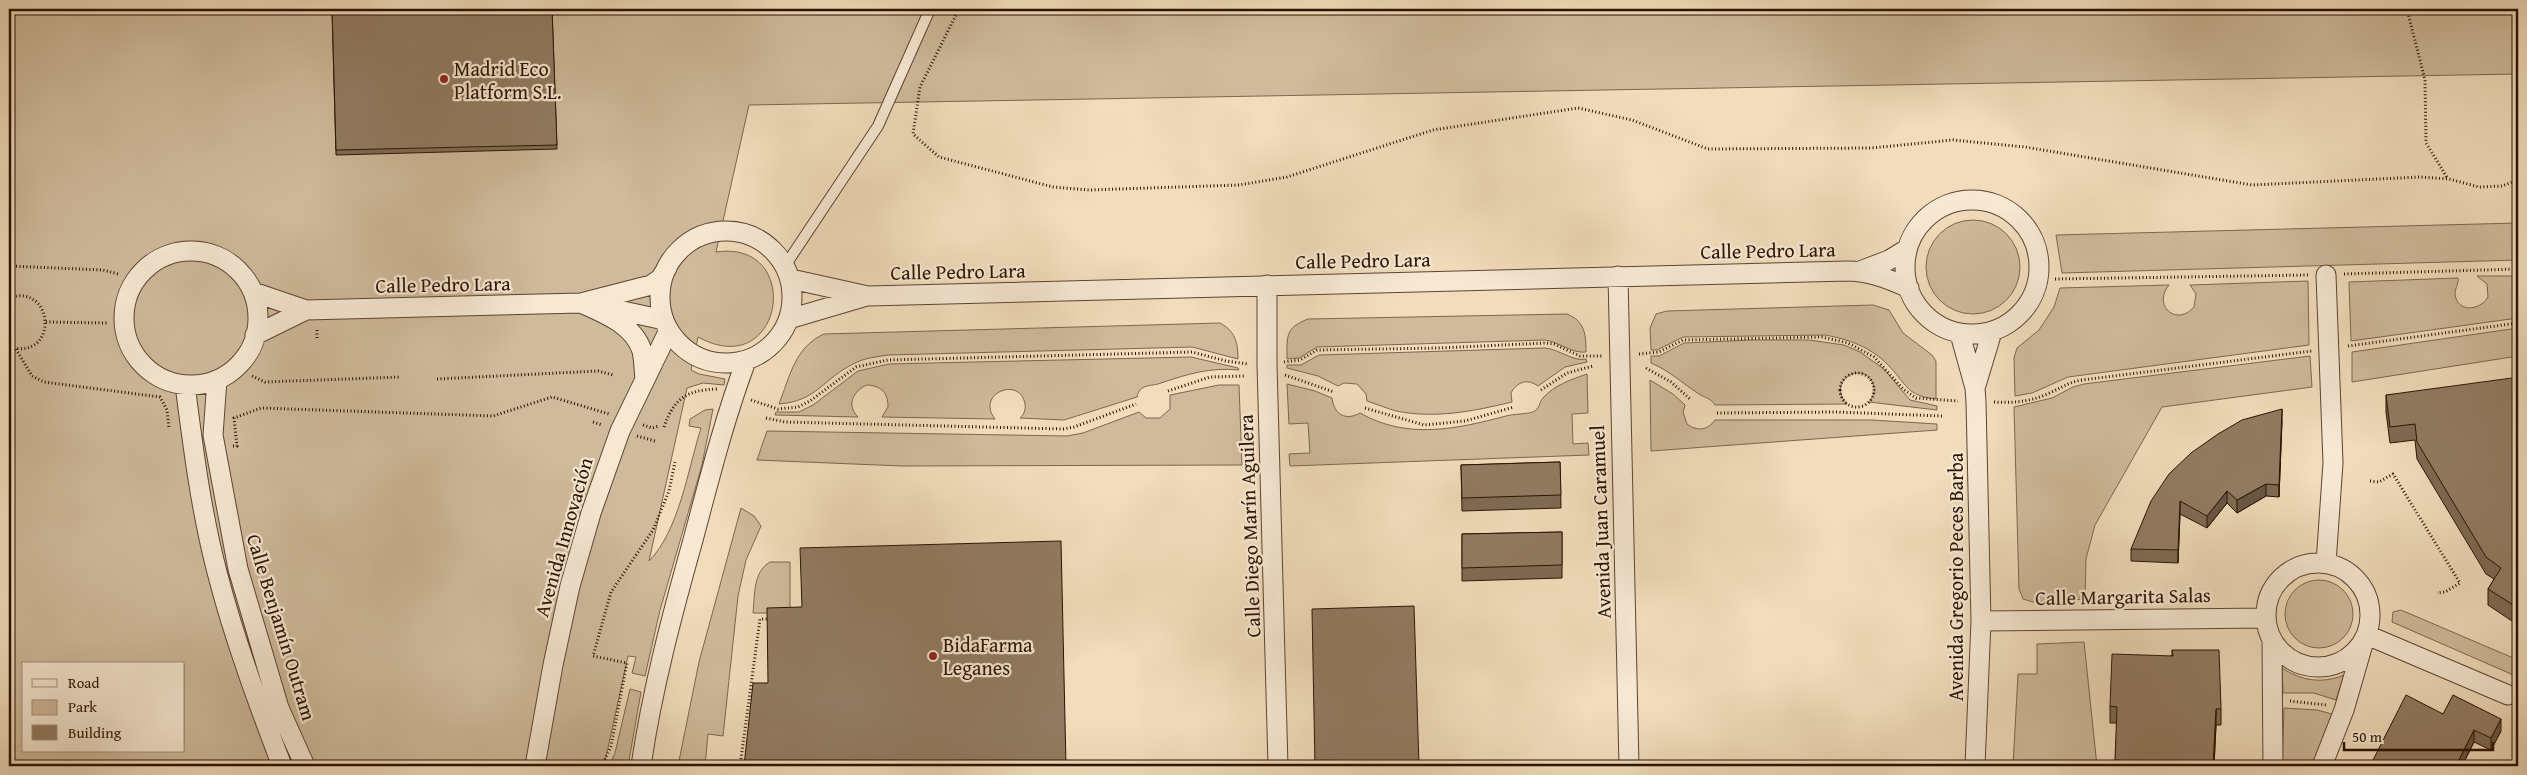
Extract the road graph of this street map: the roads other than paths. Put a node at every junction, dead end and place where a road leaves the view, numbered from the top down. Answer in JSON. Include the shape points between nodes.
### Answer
{"nodes":[{"id":1,"x":930,"y":9,"type":"edge"},
{"id":2,"x":1907,"y":248,"type":"junction"},
{"id":3,"x":667,"y":268,"type":"junction"},
{"id":4,"x":1860,"y":271,"type":"junction"},
{"id":5,"x":788,"y":272,"type":"junction"},
{"id":6,"x":2326,"y":274,"type":"road end"},
{"id":7,"x":1618,"y":276,"type":"junction"},
{"id":8,"x":1267,"y":285,"type":"junction"},
{"id":9,"x":1909,"y":288,"type":"junction"},
{"id":10,"x":253,"y":292,"type":"junction"},
{"id":11,"x":868,"y":296,"type":"junction"},
{"id":12,"x":581,"y":303,"type":"junction"},
{"id":13,"x":306,"y":310,"type":"junction"},
{"id":14,"x":790,"y":320,"type":"junction"},
{"id":15,"x":666,"y":325,"type":"junction"},
{"id":16,"x":1992,"y":332,"type":"junction"},
{"id":17,"x":1960,"y":334,"type":"junction"},
{"id":18,"x":255,"y":335,"type":"junction"},
{"id":19,"x":746,"y":361,"type":"junction"},
{"id":20,"x":645,"y":379,"type":"junction"},
{"id":21,"x":217,"y":380,"type":"junction"},
{"id":22,"x":185,"y":385,"type":"junction"},
{"id":23,"x":1976,"y":395,"type":"junction"},
{"id":24,"x":2326,"y":563,"type":"junction"},
{"id":25,"x":2266,"y":618,"type":"junction"},
{"id":26,"x":1981,"y":621,"type":"junction"},
{"id":27,"x":2365,"y":639,"type":"junction"},
{"id":28,"x":2272,"y":640,"type":"junction"},
{"id":29,"x":2508,"y":695,"type":"dead end"},
{"id":30,"x":282,"y":766,"type":"edge"},
{"id":31,"x":305,"y":766,"type":"edge"},
{"id":32,"x":535,"y":766,"type":"edge"},
{"id":33,"x":641,"y":766,"type":"edge"},
{"id":34,"x":1278,"y":766,"type":"edge"},
{"id":35,"x":1629,"y":766,"type":"edge"},
{"id":36,"x":1975,"y":766,"type":"edge"},
{"id":37,"x":2273,"y":766,"type":"edge"},
{"id":38,"x":2322,"y":766,"type":"edge"}],
"edges":[{"from":1,"to":5,"type":"lane","via":[[878,126]]},
{"from":2,"to":4,"type":"street","name":"Calle Pedro Lara","via":[[1889,260]]},
{"from":2,"to":9,"type":"street"},
{"from":2,"to":16,"type":"street","via":[[1929,214],[1947,204],[1967,199],[1987,200],[2006,208],[2022,221],[2033,238],[2039,258],[2038,279],[2030,300],[2016,317]]},
{"from":3,"to":5,"type":"street","via":[[683,247],[718,231],[738,232],[757,238],[768,245]]},
{"from":3,"to":12,"type":"street","name":"Calle Pedro Lara","via":[[651,285]]},
{"from":3,"to":15,"type":"street","via":[[660,294]]},
{"from":4,"to":7,"type":"street","name":"Calle Pedro Lara"},
{"from":4,"to":9,"type":"street","name":"Calle Pedro Lara"},
{"from":5,"to":11,"type":"street","name":"Calle Pedro Lara"},
{"from":5,"to":14,"type":"street","via":[[793,299]]},
{"from":6,"to":24,"type":"street","via":[[2334,463]]},
{"from":7,"to":8,"type":"street","name":"Calle Pedro Lara"},
{"from":7,"to":35,"type":"street","name":"Avenida Juan Caramuel"},
{"from":8,"to":11,"type":"street","name":"Calle Pedro Lara"},
{"from":8,"to":34,"type":"street","name":"Calle Diego Marín Aguilera"},
{"from":9,"to":17,"type":"street","via":[[1927,316]]},
{"from":10,"to":13,"type":"street","name":"Calle Pedro Lara"},
{"from":10,"to":18,"type":"street","via":[[258,312]]},
{"from":10,"to":22,"type":"street","via":[[243,275],[228,261],[209,253],[189,250],[167,255],[147,267],[133,284],[125,305],[125,327],[132,349],[145,367],[163,379]]},
{"from":11,"to":14,"type":"street","name":"Calle Pedro Lara"},
{"from":12,"to":13,"type":"street","name":"Calle Pedro Lara"},
{"from":12,"to":15,"type":"street","name":"Calle Pedro Lara"},
{"from":12,"to":20,"type":"street","via":[[611,316],[632,334],[642,350]]},
{"from":13,"to":18,"type":"street","name":"Calle Pedro Lara"},
{"from":14,"to":19,"type":"street","via":[[764,352]]},
{"from":15,"to":19,"type":"street","via":[[683,347],[702,359],[731,364]]},
{"from":15,"to":20,"type":"street","name":"Avenida Innovación"},
{"from":16,"to":17,"type":"street","via":[[1975,336]]},
{"from":16,"to":23,"type":"street","name":"Avenida Gregorio Peces Barba","via":[[1983,356]]},
{"from":17,"to":23,"type":"street","name":"Avenida Gregorio Peces Barba"},
{"from":18,"to":21,"type":"street","via":[[244,359]]},
{"from":19,"to":33,"type":"street","via":[[674,606]]},
{"from":20,"to":32,"type":"street","name":"Avenida Innovación","via":[[609,457],[570,586]]},
{"from":21,"to":22,"type":"street"},
{"from":21,"to":31,"type":"street","name":"Calle Benjamín Outram","via":[[213,435],[238,569],[279,708]]},
{"from":22,"to":30,"type":"street","via":[[217,572]]},
{"from":23,"to":26,"type":"street","name":"Avenida Gregorio Peces Barba"},
{"from":24,"to":25,"type":"street","via":[[2310,563],[2283,576],[2273,588]]},
{"from":24,"to":27,"type":"street","via":[[2349,572],[2366,592],[2371,619]]},
{"from":25,"to":26,"type":"street","name":"Calle Margarita Salas"},
{"from":25,"to":28,"type":"street"},
{"from":26,"to":36,"type":"street","name":"Avenida Gregorio Peces Barba"},
{"from":27,"to":28,"type":"street","via":[[2352,655],[2339,664],[2324,668],[2294,662]]},
{"from":27,"to":29,"type":"street"},
{"from":27,"to":38,"type":"street","via":[[2344,710]]},
{"from":28,"to":37,"type":"street"}]}
